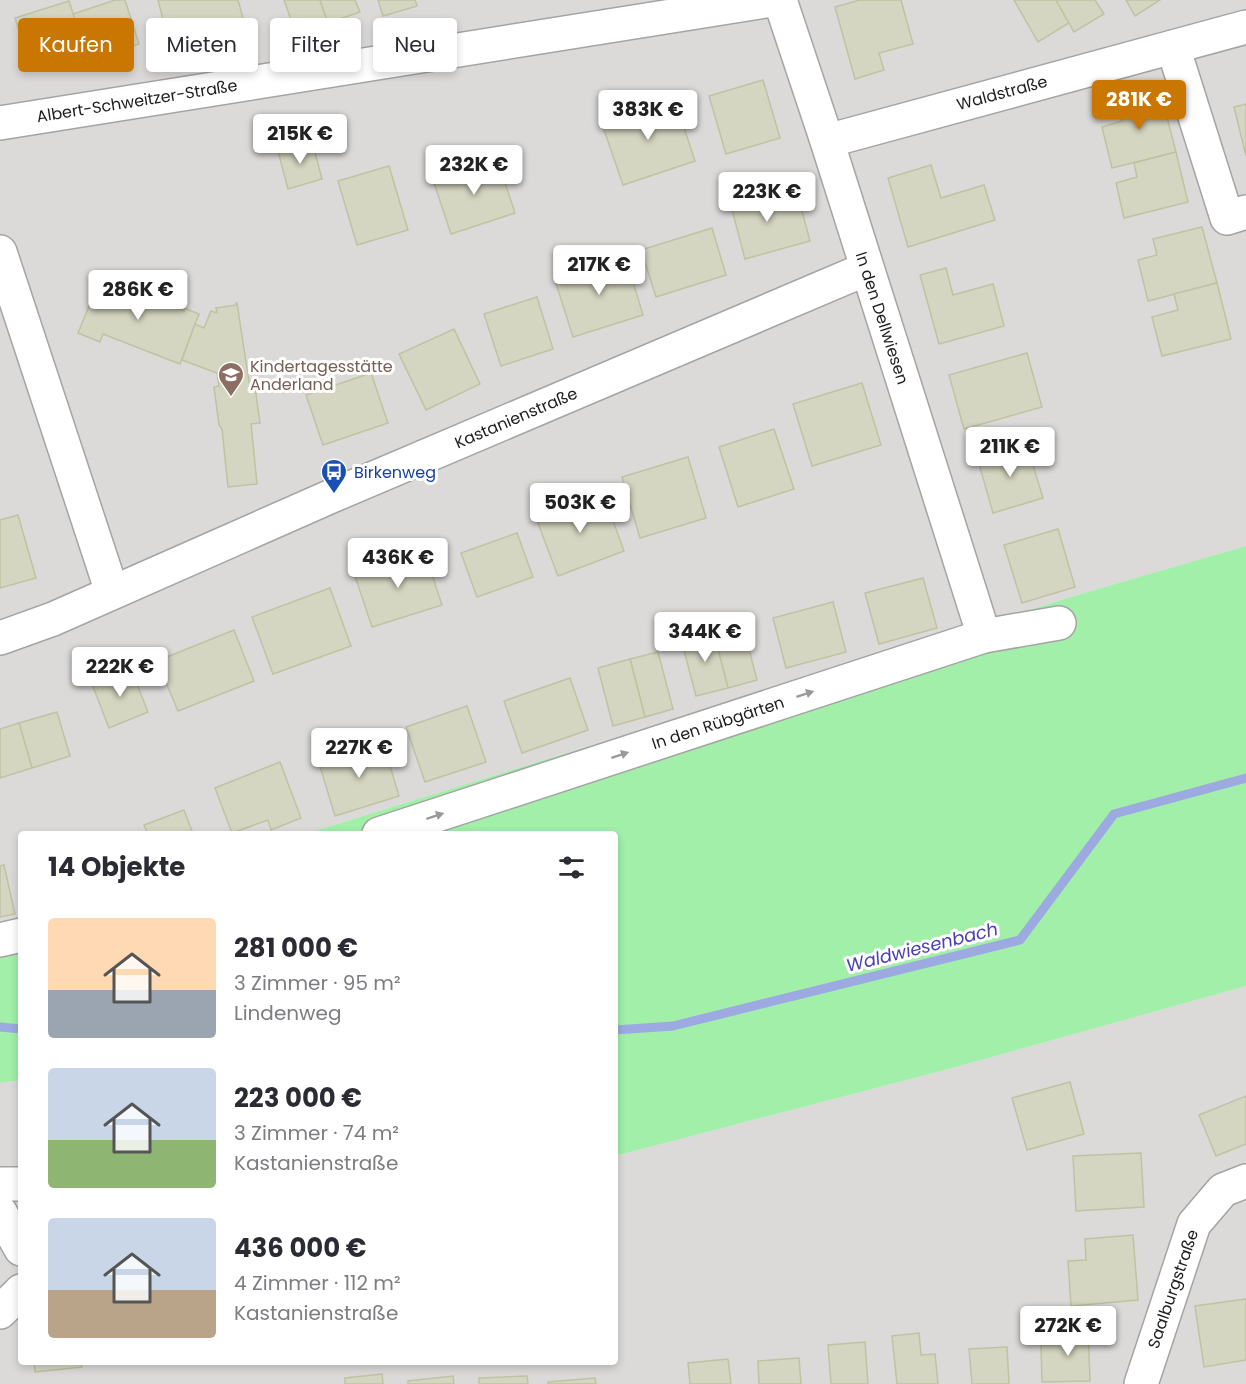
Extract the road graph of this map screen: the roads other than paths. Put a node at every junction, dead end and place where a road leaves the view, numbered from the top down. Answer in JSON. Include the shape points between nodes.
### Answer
{"nodes":[{"id":1,"x":772,"y":0,"type":"edge"},
{"id":2,"x":780,"y":0,"type":"edge"},
{"id":3,"x":1246,"y":27,"type":"edge"},
{"id":4,"x":1173,"y":47,"type":"junction"},
{"id":5,"x":0,"y":123,"type":"edge"},
{"id":6,"x":827,"y":141,"type":"junction"},
{"id":7,"x":1246,"y":212,"type":"edge"},
{"id":8,"x":0,"y":252,"type":"edge"},
{"id":9,"x":866,"y":269,"type":"junction"},
{"id":10,"x":112,"y":592,"type":"junction"},
{"id":11,"x":1059,"y":623,"type":"dead end"},
{"id":12,"x":984,"y":636,"type":"junction"},
{"id":13,"x":0,"y":638,"type":"edge"},
{"id":14,"x":388,"y":831,"type":"edge"},
{"id":15,"x":18,"y":936,"type":"edge"},
{"id":16,"x":0,"y":940,"type":"edge"},
{"id":17,"x":1246,"y":1181,"type":"edge"},
{"id":18,"x":0,"y":1184,"type":"edge"},
{"id":19,"x":18,"y":1184,"type":"edge"},
{"id":20,"x":0,"y":1212,"type":"edge"},
{"id":21,"x":18,"y":1244,"type":"edge"},
{"id":22,"x":18,"y":1294,"type":"edge"},
{"id":23,"x":0,"y":1312,"type":"edge"},
{"id":24,"x":1141,"y":1384,"type":"edge"}],
"edges":[{"from":1,"to":5,"type":"street","name":"Albert-Schweitzer-Straße"},
{"from":2,"to":6,"type":"street","name":"In den Dellwiesen"},
{"from":3,"to":4,"type":"street","name":"Waldstraße"},
{"from":4,"to":6,"type":"street","name":"Waldstraße"},
{"from":4,"to":7,"type":"street","via":[[1227,218]]},
{"from":6,"to":9,"type":"street","name":"In den Dellwiesen"},
{"from":8,"to":10,"type":"street"},
{"from":9,"to":10,"type":"street","name":"Kastanienstraße"},
{"from":9,"to":12,"type":"street","name":"In den Dellwiesen"},
{"from":10,"to":13,"type":"street","name":"Kastanienstraße"},
{"from":11,"to":12,"type":"street","name":"In den Rübgärten"},
{"from":14,"to":12,"type":"street","name":"In den Rübgärten","one_way":true},
{"from":15,"to":16,"type":"street"},
{"from":17,"to":24,"type":"street","name":"Saalburgstraße","via":[[1223,1190],[1194,1224]]},
{"from":18,"to":19,"type":"street"},
{"from":20,"to":21,"type":"street"},
{"from":22,"to":23,"type":"street"}]}
